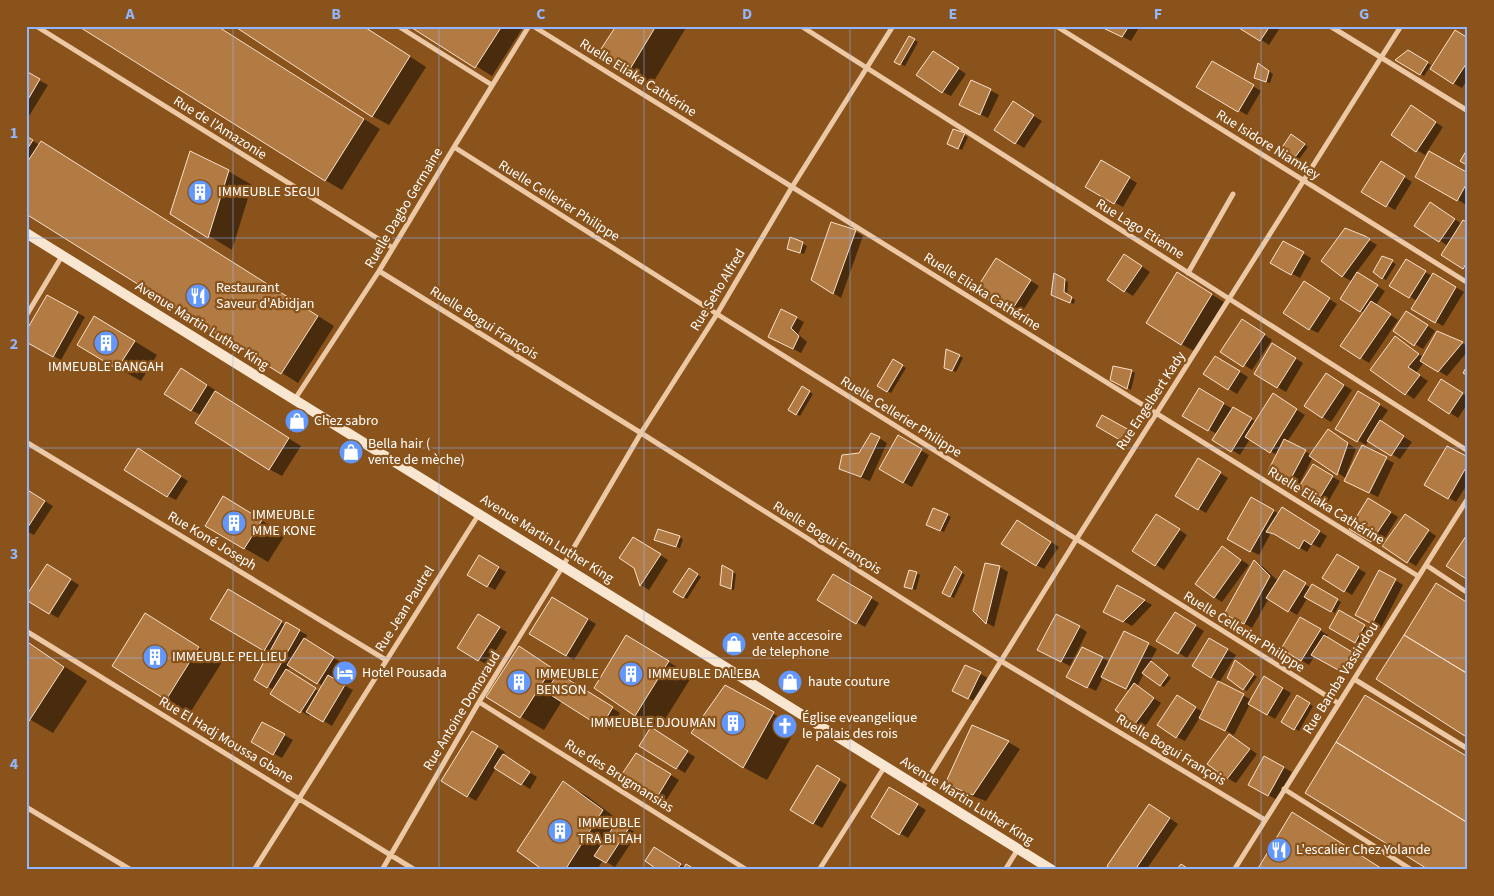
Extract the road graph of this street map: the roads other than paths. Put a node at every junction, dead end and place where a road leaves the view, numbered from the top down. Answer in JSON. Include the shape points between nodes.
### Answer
{"nodes":[{"id":1,"x":36,"y":26,"type":"edge"},
{"id":2,"x":398,"y":26,"type":"edge"},
{"id":3,"x":531,"y":26,"type":"edge"},
{"id":4,"x":801,"y":26,"type":"edge"},
{"id":5,"x":893,"y":26,"type":"edge"},
{"id":6,"x":1056,"y":26,"type":"edge"},
{"id":7,"x":1330,"y":26,"type":"edge"},
{"id":8,"x":1400,"y":26,"type":"edge"},
{"id":9,"x":1381,"y":58,"type":"junction"},
{"id":10,"x":867,"y":68,"type":"junction"},
{"id":11,"x":492,"y":85,"type":"junction"},
{"id":12,"x":1468,"y":111,"type":"edge"},
{"id":13,"x":454,"y":147,"type":"junction"},
{"id":14,"x":1303,"y":180,"type":"junction"},
{"id":15,"x":792,"y":187,"type":"junction"},
{"id":16,"x":1233,"y":194,"type":"dead end"},
{"id":17,"x":26,"y":233,"type":"edge"},
{"id":18,"x":393,"y":248,"type":"junction"},
{"id":19,"x":63,"y":256,"type":"junction"},
{"id":20,"x":379,"y":271,"type":"junction"},
{"id":21,"x":1188,"y":272,"type":"junction"},
{"id":22,"x":1468,"y":283,"type":"edge"},
{"id":23,"x":1229,"y":299,"type":"junction"},
{"id":24,"x":717,"y":314,"type":"junction"},
{"id":25,"x":26,"y":316,"type":"edge"},
{"id":26,"x":295,"y":399,"type":"junction"},
{"id":27,"x":1156,"y":414,"type":"junction"},
{"id":28,"x":641,"y":433,"type":"junction"},
{"id":29,"x":26,"y":442,"type":"edge"},
{"id":30,"x":1468,"y":451,"type":"edge"},
{"id":31,"x":1468,"y":498,"type":"edge"},
{"id":32,"x":479,"y":514,"type":"junction"},
{"id":33,"x":1076,"y":540,"type":"junction"},
{"id":34,"x":1426,"y":565,"type":"junction"},
{"id":35,"x":563,"y":566,"type":"junction"},
{"id":36,"x":1418,"y":576,"type":"junction"},
{"id":37,"x":1468,"y":593,"type":"edge"},
{"id":38,"x":26,"y":631,"type":"edge"},
{"id":39,"x":386,"y":660,"type":"junction"},
{"id":40,"x":1001,"y":661,"type":"junction"},
{"id":41,"x":1354,"y":678,"type":"junction"},
{"id":42,"x":479,"y":702,"type":"junction"},
{"id":43,"x":1338,"y":703,"type":"junction"},
{"id":44,"x":1468,"y":749,"type":"edge"},
{"id":45,"x":885,"y":766,"type":"junction"},
{"id":46,"x":922,"y":788,"type":"junction"},
{"id":47,"x":1284,"y":789,"type":"junction"},
{"id":48,"x":299,"y":798,"type":"junction"},
{"id":49,"x":26,"y":807,"type":"edge"},
{"id":50,"x":1265,"y":820,"type":"junction"},
{"id":51,"x":1018,"y":849,"type":"junction"},
{"id":52,"x":391,"y":855,"type":"junction"},
{"id":53,"x":131,"y":870,"type":"edge"},
{"id":54,"x":254,"y":870,"type":"edge"},
{"id":55,"x":382,"y":870,"type":"edge"},
{"id":56,"x":415,"y":870,"type":"edge"},
{"id":57,"x":747,"y":870,"type":"edge"},
{"id":58,"x":819,"y":870,"type":"edge"},
{"id":59,"x":1005,"y":870,"type":"edge"},
{"id":60,"x":1052,"y":870,"type":"edge"},
{"id":61,"x":1234,"y":870,"type":"edge"},
{"id":62,"x":1412,"y":870,"type":"edge"}],
"edges":[{"from":1,"to":18,"type":"street","name":"Rue de l'Amazonie"},
{"from":2,"to":11,"type":"street"},
{"from":3,"to":11,"type":"street","name":"Ruelle Dagbo Germaine"},
{"from":3,"to":15,"type":"street","name":"Ruelle Eliaka Cathérine"},
{"from":4,"to":10,"type":"street","name":"Rue Lago Etienne"},
{"from":5,"to":10,"type":"street","name":"Rue Seho Alfred"},
{"from":6,"to":14,"type":"street","name":"Rue Isidore Niamkey"},
{"from":7,"to":9,"type":"street"},
{"from":8,"to":9,"type":"street","name":"Rue Engelbert Kady"},
{"from":9,"to":12,"type":"street"},
{"from":9,"to":14,"type":"street","name":"Rue Engelbert Kady"},
{"from":10,"to":15,"type":"street","name":"Rue Seho Alfred"},
{"from":10,"to":21,"type":"street","name":"Rue Lago Etienne"},
{"from":11,"to":13,"type":"street","name":"Ruelle Dagbo Germaine"},
{"from":13,"to":18,"type":"street","name":"Ruelle Dagbo Germaine"},
{"from":13,"to":24,"type":"street","name":"Ruelle Cellerier Philippe"},
{"from":14,"to":22,"type":"street","name":"Rue Isidore Niamkey"},
{"from":14,"to":23,"type":"street","name":"Rue Engelbert Kady"},
{"from":15,"to":24,"type":"street","name":"Rue Seho Alfred"},
{"from":15,"to":27,"type":"street","name":"Ruelle Eliaka Cathérine"},
{"from":16,"to":21,"type":"street"},
{"from":17,"to":19,"type":"street","name":"Avenue Martin Luther King"},
{"from":18,"to":20,"type":"street","name":"Ruelle Dagbo Germaine"},
{"from":19,"to":25,"type":"street"},
{"from":19,"to":26,"type":"street","name":"Avenue Martin Luther King"},
{"from":20,"to":26,"type":"street","name":"Ruelle Dagbo Germaine"},
{"from":20,"to":28,"type":"street","name":"Ruelle Bogui François"},
{"from":21,"to":23,"type":"street","name":"Rue Lago Etienne"},
{"from":23,"to":27,"type":"street","name":"Rue Engelbert Kady"},
{"from":23,"to":30,"type":"street","name":"Rue Lago Etienne"},
{"from":24,"to":28,"type":"street","name":"Rue Seho Alfred"},
{"from":24,"to":33,"type":"street","name":"Ruelle Cellerier Philippe"},
{"from":26,"to":32,"type":"street","name":"Avenue Martin Luther King"},
{"from":27,"to":33,"type":"street","name":"Rue Engelbert Kady"},
{"from":27,"to":36,"type":"street","name":"Ruelle Eliaka Cathérine"},
{"from":28,"to":35,"type":"street","name":"Rue Seho Alfred"},
{"from":28,"to":40,"type":"street","name":"Ruelle Bogui François"},
{"from":29,"to":39,"type":"street","name":"Rue Koné Joseph"},
{"from":31,"to":34,"type":"street","name":"Rue Bamba Vassindou"},
{"from":32,"to":35,"type":"street","name":"Avenue Martin Luther King"},
{"from":32,"to":39,"type":"street","name":"Rue Jean Pautrel"},
{"from":33,"to":40,"type":"street","name":"Rue Engelbert Kady"},
{"from":33,"to":43,"type":"street","name":"Ruelle Cellerier Philippe"},
{"from":34,"to":36,"type":"street","name":"Rue Bamba Vassindou"},
{"from":34,"to":37,"type":"street"},
{"from":35,"to":42,"type":"street","name":"Rue Antoine Domoraud"},
{"from":35,"to":45,"type":"street","name":"Avenue Martin Luther King"},
{"from":36,"to":41,"type":"street","name":"Rue Bamba Vassindou"},
{"from":38,"to":48,"type":"street","name":"Rue El Hadj Moussa Gbane"},
{"from":39,"to":48,"type":"street","name":"Rue Jean Pautrel"},
{"from":40,"to":46,"type":"street","name":"Rue Engelbert Kady"},
{"from":40,"to":50,"type":"street","name":"Ruelle Bogui François"},
{"from":41,"to":43,"type":"street","name":"Rue Bamba Vassindou"},
{"from":41,"to":44,"type":"street"},
{"from":42,"to":52,"type":"street","name":"Rue Antoine Domoraud"},
{"from":42,"to":57,"type":"street","name":"Rue des Brugmansias"},
{"from":43,"to":47,"type":"street","name":"Rue Bamba Vassindou"},
{"from":45,"to":46,"type":"street","name":"Avenue Martin Luther King"},
{"from":45,"to":58,"type":"street"},
{"from":46,"to":51,"type":"street","name":"Avenue Martin Luther King"},
{"from":47,"to":50,"type":"street","name":"Rue Bamba Vassindou"},
{"from":47,"to":62,"type":"street"},
{"from":48,"to":52,"type":"street","name":"Rue El Hadj Moussa Gbane"},
{"from":48,"to":54,"type":"street","name":"Rue Jean Pautrel"},
{"from":49,"to":53,"type":"street"},
{"from":50,"to":61,"type":"street","name":"Rue Bamba Vassindou"},
{"from":51,"to":59,"type":"street"},
{"from":51,"to":60,"type":"street","name":"Avenue Martin Luther King"},
{"from":52,"to":55,"type":"street","name":"Rue Antoine Domoraud"},
{"from":52,"to":56,"type":"street","name":"Rue El Hadj Moussa Gbane"}]}
